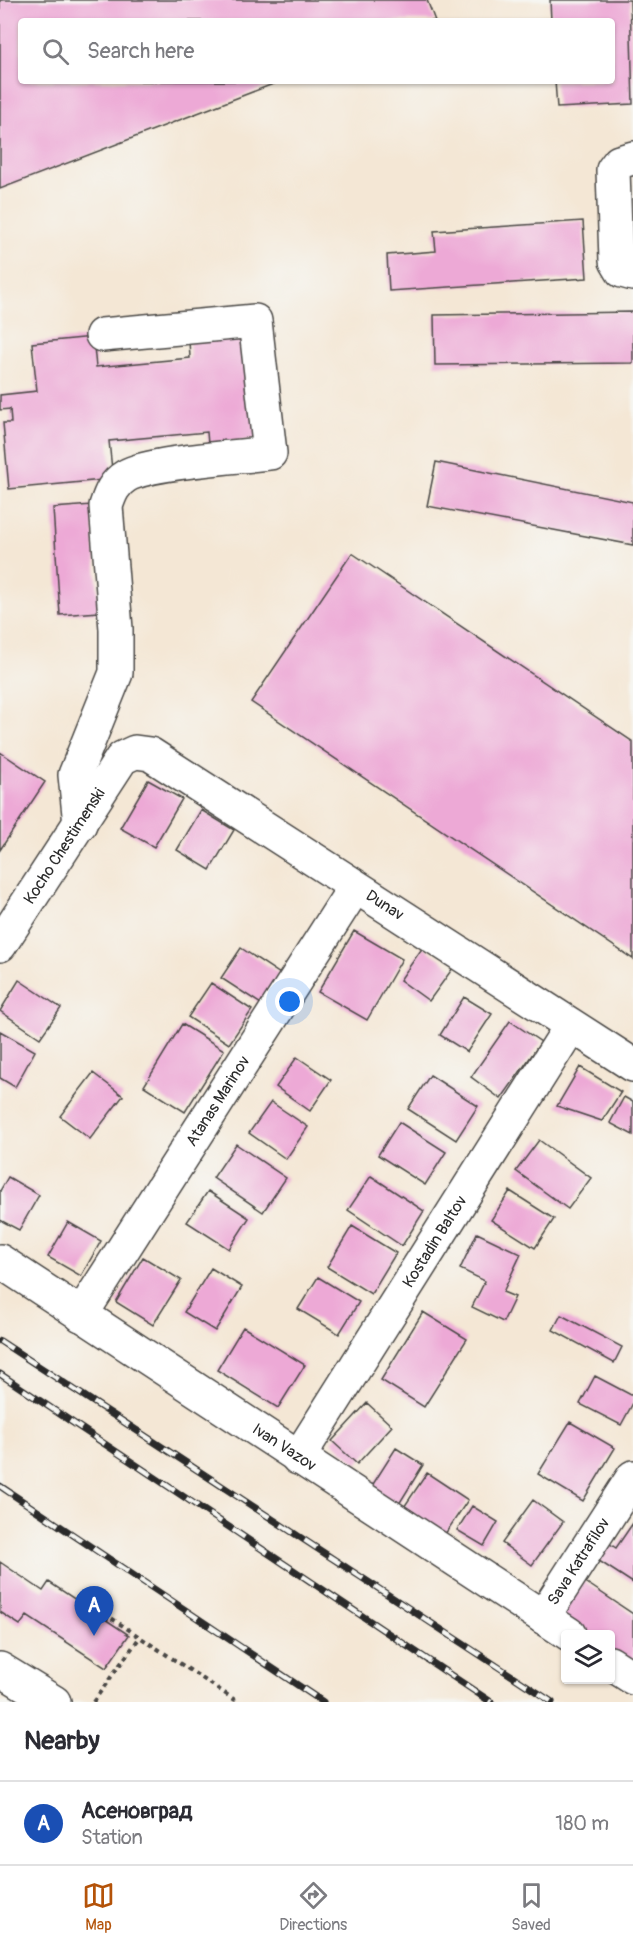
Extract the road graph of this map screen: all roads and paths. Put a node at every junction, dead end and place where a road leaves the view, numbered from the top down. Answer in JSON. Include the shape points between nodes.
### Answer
{"nodes":[{"id":1,"x":633,"y":158,"type":"edge"},
{"id":2,"x":633,"y":273,"type":"edge"},
{"id":3,"x":102,"y":335,"type":"dead end"},
{"id":4,"x":135,"y":752,"type":"joint"},
{"id":5,"x":80,"y":824,"type":"junction"},
{"id":6,"x":355,"y":887,"type":"junction"},
{"id":7,"x":0,"y":945,"type":"edge"},
{"id":8,"x":571,"y":1026,"type":"junction"},
{"id":9,"x":633,"y":1065,"type":"edge"},
{"id":10,"x":0,"y":1261,"type":"edge"},
{"id":11,"x":81,"y":1316,"type":"junction"},
{"id":12,"x":298,"y":1458,"type":"junction"},
{"id":13,"x":633,"y":1477,"type":"edge"},
{"id":14,"x":106,"y":1620,"type":"dead end"},
{"id":15,"x":556,"y":1626,"type":"edge"},
{"id":16,"x":140,"y":1636,"type":"junction"},
{"id":17,"x":615,"y":1666,"type":"edge"},
{"id":18,"x":0,"y":1669,"type":"edge"},
{"id":19,"x":633,"y":1678,"type":"edge"},
{"id":20,"x":54,"y":1702,"type":"edge"},
{"id":21,"x":93,"y":1702,"type":"edge"},
{"id":22,"x":238,"y":1702,"type":"edge"}],
"edges":[{"from":1,"to":2,"type":"street","via":[[619,162],[613,170],[616,261],[622,271]]},
{"from":3,"to":5,"type":"street","via":[[255,321],[270,453],[146,468],[126,476],[112,489],[106,506],[116,673],[75,775]]},
{"from":4,"to":5,"type":"street","name":"Kocho Chestimenski","via":[[122,758]]},
{"from":4,"to":6,"type":"street","name":"Dunav","via":[[150,754]]},
{"from":5,"to":7,"type":"street","name":"Kocho Chestimenski"},
{"from":6,"to":8,"type":"street","name":"Dunav"},
{"from":6,"to":11,"type":"street","name":"Atanas Marinov"},
{"from":8,"to":9,"type":"street","name":"Dunav"},
{"from":8,"to":12,"type":"street","name":"Kostadin Baltov"},
{"from":10,"to":11,"type":"street","name":"Ivan Vazov"},
{"from":11,"to":12,"type":"street","name":"Ivan Vazov"},
{"from":12,"to":15,"type":"street","name":"Ivan Vazov"},
{"from":13,"to":15,"type":"street","name":"Sava Katrafilov"},
{"from":14,"to":16,"type":"path","via":[[108,1616]]},
{"from":16,"to":21,"type":"path"},
{"from":16,"to":22,"type":"path"},
{"from":17,"to":19,"type":"street"},
{"from":18,"to":20,"type":"street"}]}
